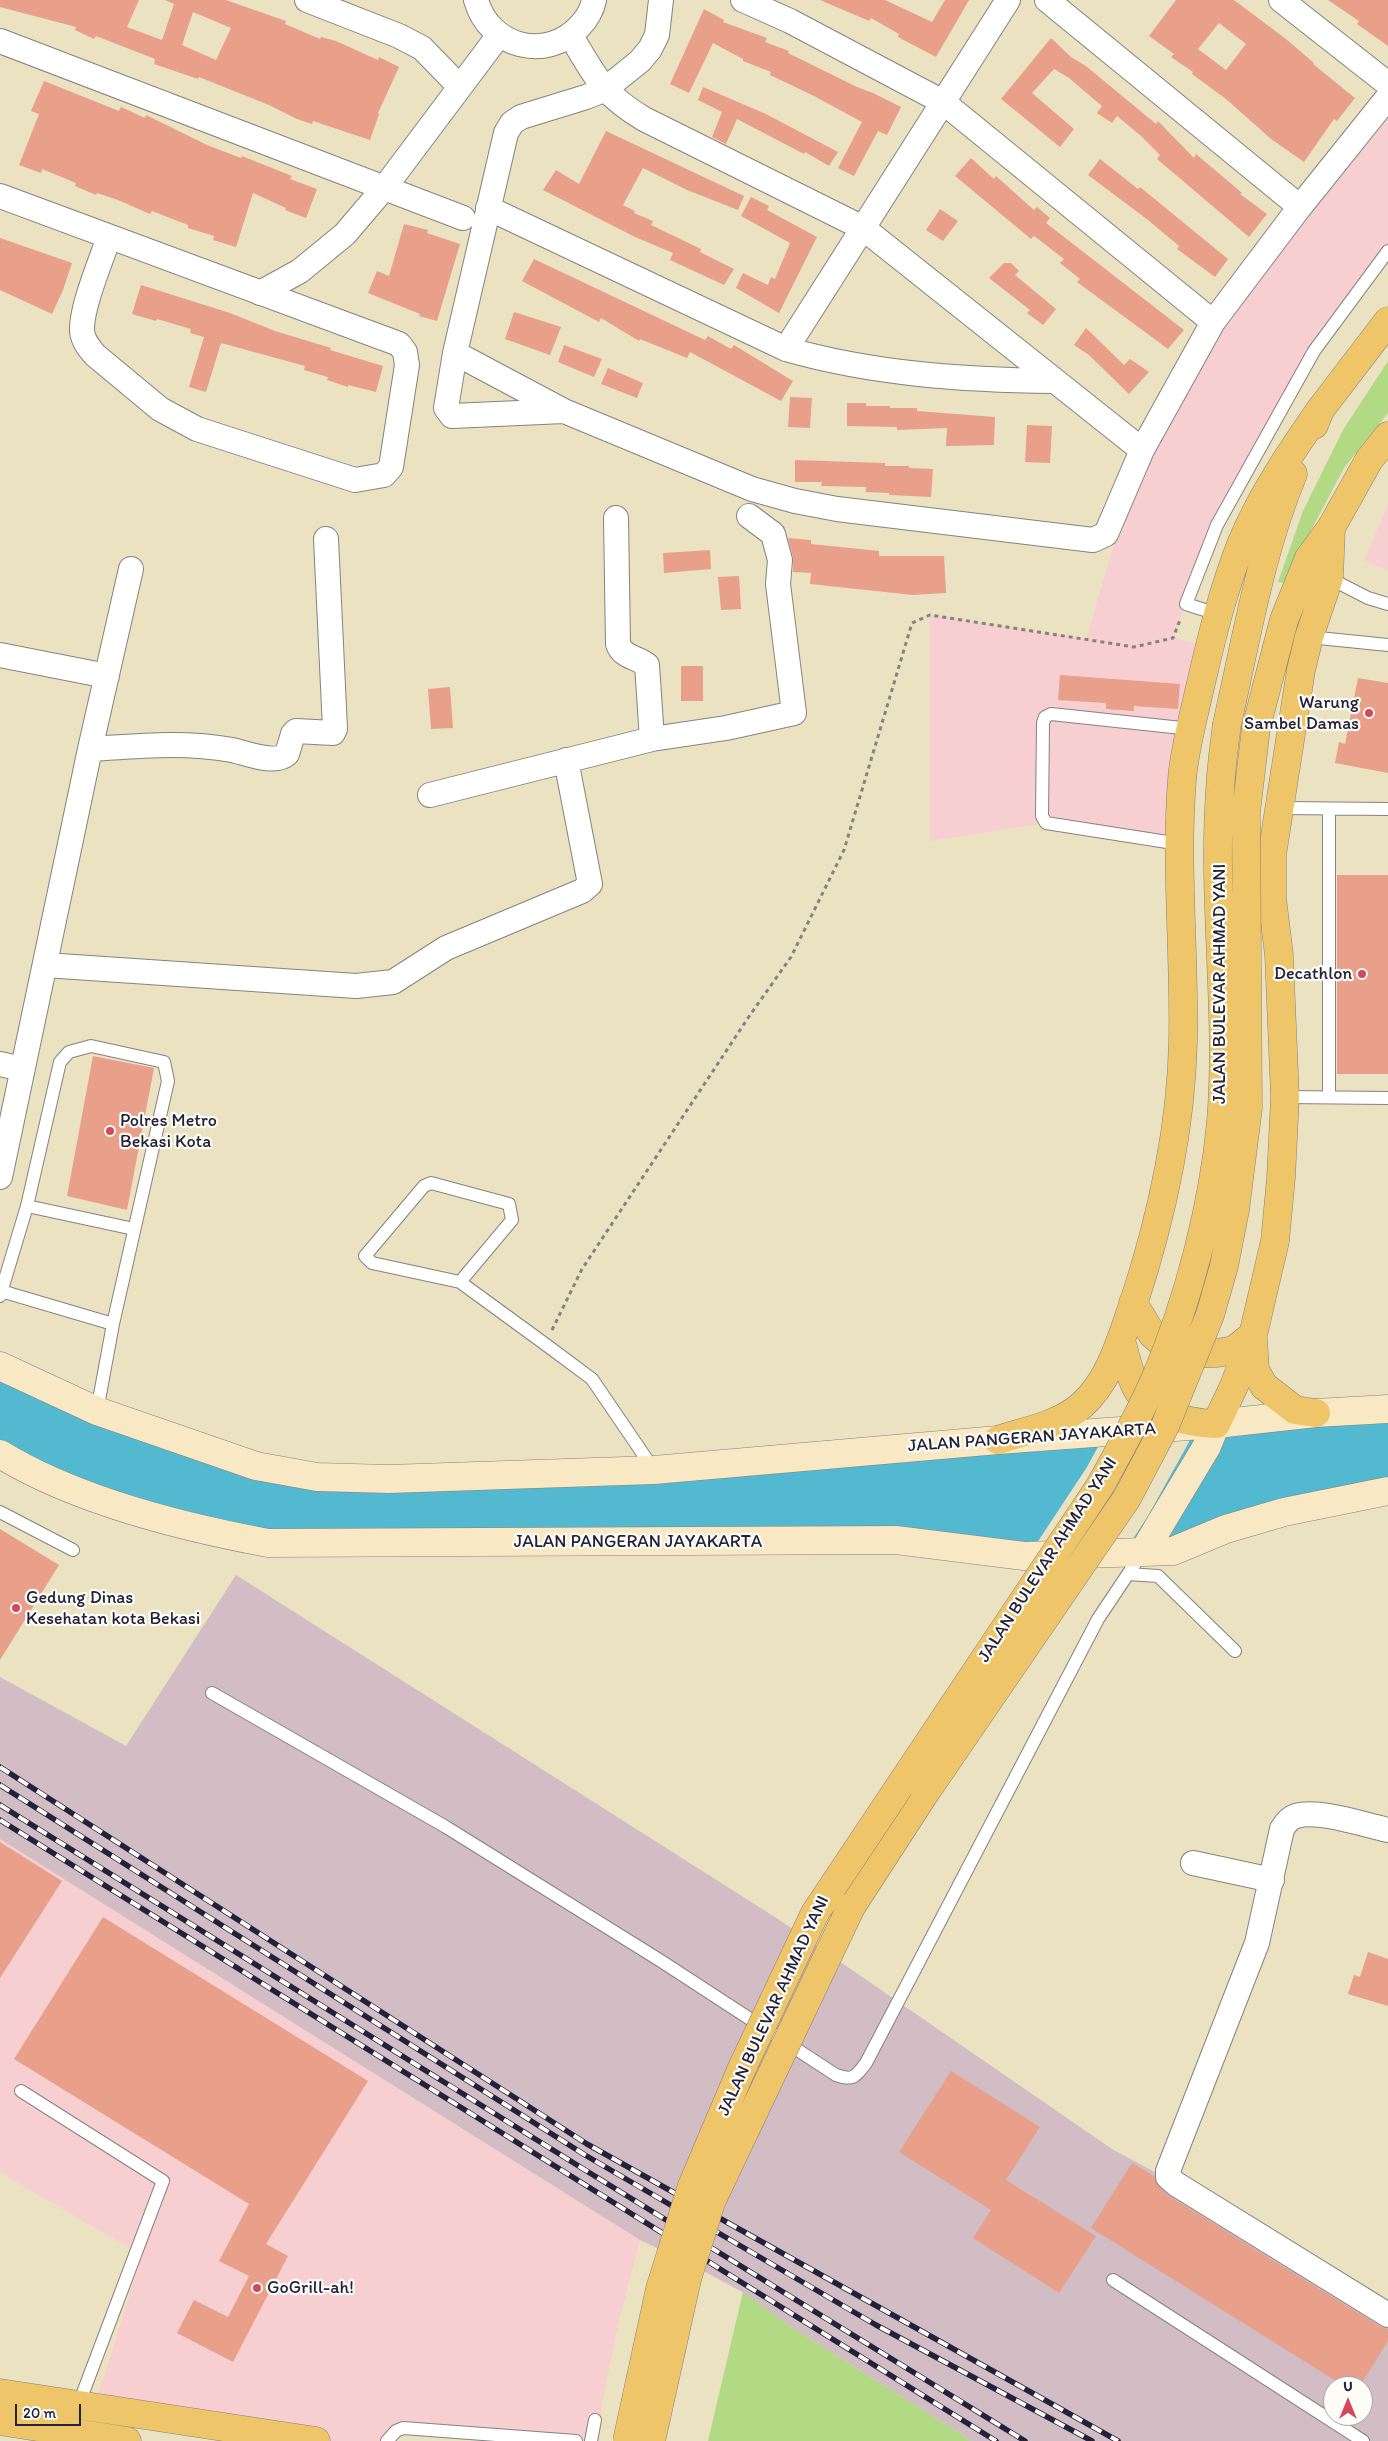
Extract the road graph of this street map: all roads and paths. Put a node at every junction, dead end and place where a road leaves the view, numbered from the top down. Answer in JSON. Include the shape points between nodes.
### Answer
{"nodes":[{"id":1,"x":307,"y":0,"type":"edge"},
{"id":2,"x":476,"y":0,"type":"edge"},
{"id":3,"x":594,"y":0,"type":"edge"},
{"id":4,"x":661,"y":0,"type":"edge"},
{"id":5,"x":743,"y":0,"type":"edge"},
{"id":6,"x":1008,"y":0,"type":"edge"},
{"id":7,"x":1047,"y":0,"type":"edge"},
{"id":8,"x":1281,"y":0,"type":"edge"},
{"id":9,"x":499,"y":35,"type":"junction"},
{"id":10,"x":571,"y":36,"type":"junction"},
{"id":11,"x":1,"y":44,"type":"edge"},
{"id":12,"x":1388,"y":84,"type":"edge"},
{"id":13,"x":459,"y":86,"type":"junction"},
{"id":14,"x":604,"y":90,"type":"junction"},
{"id":15,"x":1388,"y":97,"type":"edge"},
{"id":16,"x":943,"y":102,"type":"junction"},
{"id":17,"x":385,"y":187,"type":"junction"},
{"id":18,"x":0,"y":196,"type":"edge"},
{"id":19,"x":1300,"y":207,"type":"junction"},
{"id":20,"x":488,"y":208,"type":"junction"},
{"id":21,"x":463,"y":218,"type":"dead end"},
{"id":22,"x":863,"y":228,"type":"junction"},
{"id":23,"x":109,"y":237,"type":"junction"},
{"id":24,"x":1388,"y":251,"type":"edge"},
{"id":25,"x":260,"y":293,"type":"junction"},
{"id":26,"x":1388,"y":321,"type":"edge"},
{"id":27,"x":1213,"y":322,"type":"junction"},
{"id":28,"x":786,"y":349,"type":"junction"},
{"id":29,"x":455,"y":353,"type":"junction"},
{"id":30,"x":1054,"y":381,"type":"junction"},
{"id":31,"x":1320,"y":410,"type":"junction"},
{"id":32,"x":564,"y":411,"type":"junction"},
{"id":33,"x":1388,"y":436,"type":"edge"},
{"id":34,"x":1142,"y":450,"type":"junction"},
{"id":35,"x":749,"y":516,"type":"dead end"},
{"id":36,"x":616,"y":518,"type":"dead end"},
{"id":37,"x":1331,"y":528,"type":"junction"},
{"id":38,"x":326,"y":539,"type":"dead end"},
{"id":39,"x":131,"y":569,"type":"dead end"},
{"id":40,"x":1329,"y":578,"type":"junction"},
{"id":41,"x":1186,"y":604,"type":"junction"},
{"id":42,"x":1388,"y":604,"type":"edge"},
{"id":43,"x":1217,"y":614,"type":"junction"},
{"id":44,"x":1309,"y":637,"type":"junction"},
{"id":45,"x":1388,"y":645,"type":"edge"},
{"id":46,"x":0,"y":655,"type":"edge"},
{"id":47,"x":108,"y":676,"type":"junction"},
{"id":48,"x":1191,"y":729,"type":"junction"},
{"id":49,"x":652,"y":739,"type":"junction"},
{"id":50,"x":90,"y":749,"type":"junction"},
{"id":51,"x":566,"y":760,"type":"junction"},
{"id":52,"x":430,"y":795,"type":"dead end"},
{"id":53,"x":1280,"y":808,"type":"junction"},
{"id":54,"x":1329,"y":809,"type":"junction"},
{"id":55,"x":1388,"y":809,"type":"edge"},
{"id":56,"x":1180,"y":844,"type":"junction"},
{"id":57,"x":44,"y":965,"type":"junction"},
{"id":58,"x":11,"y":1067,"type":"edge"},
{"id":59,"x":1285,"y":1097,"type":"junction"},
{"id":60,"x":1329,"y":1097,"type":"junction"},
{"id":61,"x":1388,"y":1098,"type":"edge"},
{"id":62,"x":3,"y":1153,"type":"edge"},
{"id":63,"x":0,"y":1176,"type":"edge"},
{"id":64,"x":27,"y":1206,"type":"junction"},
{"id":65,"x":134,"y":1229,"type":"junction"},
{"id":66,"x":460,"y":1282,"type":"junction"},
{"id":67,"x":0,"y":1294,"type":"edge"},
{"id":68,"x":1133,"y":1303,"type":"junction"},
{"id":69,"x":113,"y":1324,"type":"junction"},
{"id":70,"x":1253,"y":1335,"type":"junction"},
{"id":71,"x":1121,"y":1341,"type":"junction"},
{"id":72,"x":545,"y":1344,"type":"junction"},
{"id":73,"x":0,"y":1366,"type":"edge"},
{"id":74,"x":1388,"y":1409,"type":"edge"},
{"id":75,"x":96,"y":1411,"type":"junction"},
{"id":76,"x":1316,"y":1413,"type":"junction"},
{"id":77,"x":1212,"y":1435,"type":"junction"},
{"id":78,"x":998,"y":1440,"type":"junction"},
{"id":79,"x":0,"y":1454,"type":"edge"},
{"id":80,"x":654,"y":1470,"type":"junction"},
{"id":81,"x":1388,"y":1491,"type":"edge"},
{"id":82,"x":0,"y":1512,"type":"edge"},
{"id":83,"x":72,"y":1550,"type":"dead end"},
{"id":84,"x":1144,"y":1551,"type":"junction"},
{"id":85,"x":1128,"y":1574,"type":"junction"},
{"id":86,"x":1235,"y":1651,"type":"dead end"},
{"id":87,"x":212,"y":1693,"type":"dead end"},
{"id":88,"x":1388,"y":1830,"type":"edge"},
{"id":89,"x":1193,"y":1862,"type":"dead end"},
{"id":90,"x":1272,"y":1880,"type":"junction"},
{"id":91,"x":21,"y":2090,"type":"dead end"},
{"id":92,"x":1113,"y":2280,"type":"dead end"},
{"id":93,"x":1388,"y":2315,"type":"edge"},
{"id":94,"x":0,"y":2393,"type":"edge"},
{"id":95,"x":78,"y":2406,"type":"junction"},
{"id":96,"x":595,"y":2420,"type":"dead end"},
{"id":97,"x":0,"y":2421,"type":"edge"},
{"id":98,"x":126,"y":2441,"type":"edge"},
{"id":99,"x":316,"y":2441,"type":"edge"},
{"id":100,"x":387,"y":2441,"type":"edge"},
{"id":101,"x":576,"y":2441,"type":"edge"},
{"id":102,"x":591,"y":2441,"type":"edge"},
{"id":103,"x":627,"y":2441,"type":"edge"},
{"id":104,"x":652,"y":2441,"type":"edge"},
{"id":105,"x":1363,"y":2441,"type":"edge"}],
"edges":[{"from":1,"to":13,"type":"street","via":[[422,48]]},
{"from":2,"to":9,"type":"street","via":[[484,20]]},
{"from":3,"to":10,"type":"street","via":[[585,22]]},
{"from":4,"to":14,"type":"street","via":[[657,35],[650,49]]},
{"from":5,"to":16,"type":"street","via":[[790,21]]},
{"from":6,"to":16,"type":"street"},
{"from":7,"to":19,"type":"street"},
{"from":8,"to":12,"type":"street"},
{"from":9,"to":10,"type":"street","via":[[516,44],[535,47],[554,44]]},
{"from":9,"to":13,"type":"street"},
{"from":10,"to":14,"type":"street"},
{"from":11,"to":17,"type":"street"},
{"from":13,"to":17,"type":"street"},
{"from":14,"to":20,"type":"street","via":[[520,117],[512,123],[506,133]]},
{"from":14,"to":22,"type":"street","via":[[620,105],[644,119]]},
{"from":15,"to":19,"type":"street"},
{"from":16,"to":22,"type":"street"},
{"from":16,"to":27,"type":"street"},
{"from":17,"to":21,"type":"street"},
{"from":17,"to":25,"type":"street","via":[[345,234],[323,254]]},
{"from":18,"to":23,"type":"street"},
{"from":19,"to":27,"type":"street"},
{"from":20,"to":28,"type":"street"},
{"from":20,"to":29,"type":"street"},
{"from":22,"to":28,"type":"street"},
{"from":22,"to":30,"type":"street"},
{"from":23,"to":25,"type":"street"},
{"from":23,"to":25,"type":"street","via":[[82,333],[95,355],[160,409],[197,429],[355,480],[384,475],[391,467],[407,365],[405,352],[388,338]]},
{"from":24,"to":41,"type":"lane","via":[[1314,351],[1217,525]]},
{"from":26,"to":31,"type":"main road","name":"JALAN BULEVAR AHMAD YANI"},
{"from":27,"to":34,"type":"street"},
{"from":28,"to":30,"type":"street","via":[[830,362],[922,374],[999,381]]},
{"from":29,"to":32,"type":"street"},
{"from":29,"to":32,"type":"street","via":[[446,408],[452,416]]},
{"from":30,"to":34,"type":"street"},
{"from":31,"to":43,"type":"main road","via":[[1276,474],[1242,541]]},
{"from":31,"to":103,"type":"main road","name":"JALAN BULEVAR AHMAD YANI","bridge":true,"via":[[1280,512],[1261,574],[1226,724],[1220,792],[1219,867],[1224,1046],[1221,1123],[1202,1230],[1178,1316],[1135,1422],[1100,1486],[815,1913],[742,2068],[692,2186],[660,2290]]},
{"from":32,"to":34,"type":"street","via":[[744,485],[795,501],[1093,540],[1106,534]]},
{"from":33,"to":37,"type":"main road","name":"JALAN BULEVAR AHMAD YANI","via":[[1369,460]]},
{"from":35,"to":49,"type":"street","via":[[774,534],[780,560],[778,584],[794,713],[726,728]]},
{"from":36,"to":49,"type":"street","via":[[618,644],[624,653],[647,665]]},
{"from":37,"to":40,"type":"main road"},
{"from":37,"to":104,"type":"main road","name":"JALAN BULEVAR AHMAD YANI","bridge":true,"via":[[1310,558],[1284,620],[1256,728],[1246,812],[1248,1108],[1224,1266],[1210,1315],[1165,1426],[1127,1498],[851,1907],[711,2202],[687,2278]]},
{"from":38,"to":50,"type":"street","via":[[334,733],[296,731],[287,754],[276,759],[185,744]]},
{"from":39,"to":47,"type":"street"},
{"from":40,"to":42,"type":"lane","via":[[1368,598]]},
{"from":40,"to":44,"type":"main road"},
{"from":41,"to":43,"type":"lane"},
{"from":41,"to":72,"type":"path","via":[[1173,638],[1134,647],[930,615],[912,623],[844,850],[791,957],[582,1269]]},
{"from":43,"to":48,"type":"main road"},
{"from":44,"to":45,"type":"lane"},
{"from":44,"to":53,"type":"main road","via":[[1284,766]]},
{"from":46,"to":47,"type":"street"},
{"from":47,"to":50,"type":"street"},
{"from":48,"to":56,"type":"main road","via":[[1182,778]]},
{"from":48,"to":56,"type":"lane","via":[[1051,714],[1045,717],[1044,723],[1042,816],[1046,823]]},
{"from":49,"to":51,"type":"street"},
{"from":50,"to":57,"type":"street"},
{"from":51,"to":52,"type":"street"},
{"from":51,"to":57,"type":"street","via":[[590,884],[582,891],[446,948],[393,982],[356,986]]},
{"from":53,"to":54,"type":"lane"},
{"from":53,"to":59,"type":"main road","via":[[1272,855],[1272,898],[1279,955]]},
{"from":54,"to":55,"type":"lane"},
{"from":54,"to":60,"type":"lane"},
{"from":56,"to":68,"type":"main road","via":[[1183,1043],[1180,1093],[1157,1229]]},
{"from":57,"to":58,"type":"street"},
{"from":58,"to":62,"type":"street"},
{"from":59,"to":60,"type":"lane"},
{"from":59,"to":70,"type":"main road","via":[[1275,1241]]},
{"from":60,"to":61,"type":"lane"},
{"from":62,"to":63,"type":"street"},
{"from":64,"to":65,"type":"lane"},
{"from":64,"to":65,"type":"lane","via":[[60,1062],[69,1052],[91,1046],[164,1062],[166,1070],[168,1081]]},
{"from":64,"to":67,"type":"lane"},
{"from":65,"to":69,"type":"lane"},
{"from":66,"to":66,"type":"lane","via":[[512,1220],[512,1212],[509,1204],[431,1183],[424,1186],[365,1256],[372,1263]]},
{"from":66,"to":72,"type":"lane"},
{"from":67,"to":69,"type":"lane"},
{"from":68,"to":70,"type":"main road","via":[[1152,1334],[1168,1348],[1188,1354],[1234,1350]]},
{"from":68,"to":71,"type":"main road"},
{"from":69,"to":75,"type":"lane"},
{"from":70,"to":76,"type":"main road","via":[[1254,1370],[1264,1386],[1295,1410]]},
{"from":70,"to":77,"type":"main road"},
{"from":71,"to":77,"type":"main road","via":[[1137,1390],[1165,1413],[1197,1423]]},
{"from":71,"to":78,"type":"main road","via":[[1096,1390],[1080,1407],[1059,1420]]},
{"from":72,"to":80,"type":"lane","via":[[592,1379]]},
{"from":73,"to":75,"type":"street","name":"JALAN PANGERAN JAYAKARTA"},
{"from":74,"to":76,"type":"street","name":"JALAN PANGERAN JAYAKARTA"},
{"from":75,"to":80,"type":"street","name":"JALAN PANGERAN JAYAKARTA","via":[[256,1466],[317,1477],[389,1479]]},
{"from":76,"to":77,"type":"street","name":"JALAN PANGERAN JAYAKARTA"},
{"from":77,"to":78,"type":"street","name":"JALAN PANGERAN JAYAKARTA"},
{"from":77,"to":84,"type":"street"},
{"from":78,"to":80,"type":"street","name":"JALAN PANGERAN JAYAKARTA"},
{"from":79,"to":84,"type":"street","name":"JALAN PANGERAN JAYAKARTA","via":[[101,1499],[203,1531],[268,1543],[896,1540],[1024,1556]]},
{"from":81,"to":84,"type":"street","name":"JALAN PANGERAN JAYAKARTA","via":[[1284,1512],[1226,1529],[1173,1550]]},
{"from":82,"to":83,"type":"lane"},
{"from":84,"to":85,"type":"lane"},
{"from":85,"to":86,"type":"lane","via":[[1158,1576]]},
{"from":85,"to":87,"type":"lane","via":[[1098,1619],[866,2063],[848,2079],[836,2075],[446,1827]]},
{"from":88,"to":90,"type":"street","via":[[1318,1815],[1296,1816],[1282,1829]]},
{"from":89,"to":90,"type":"street"},
{"from":90,"to":93,"type":"street","via":[[1258,1943],[1168,2170],[1168,2178]]},
{"from":91,"to":95,"type":"lane","via":[[163,2181]]},
{"from":92,"to":105,"type":"lane"},
{"from":94,"to":95,"type":"main road"},
{"from":95,"to":99,"type":"main road"},
{"from":96,"to":102,"type":"lane"},
{"from":97,"to":98,"type":"main road"},
{"from":100,"to":101,"type":"lane","via":[[403,2428]]}]}
